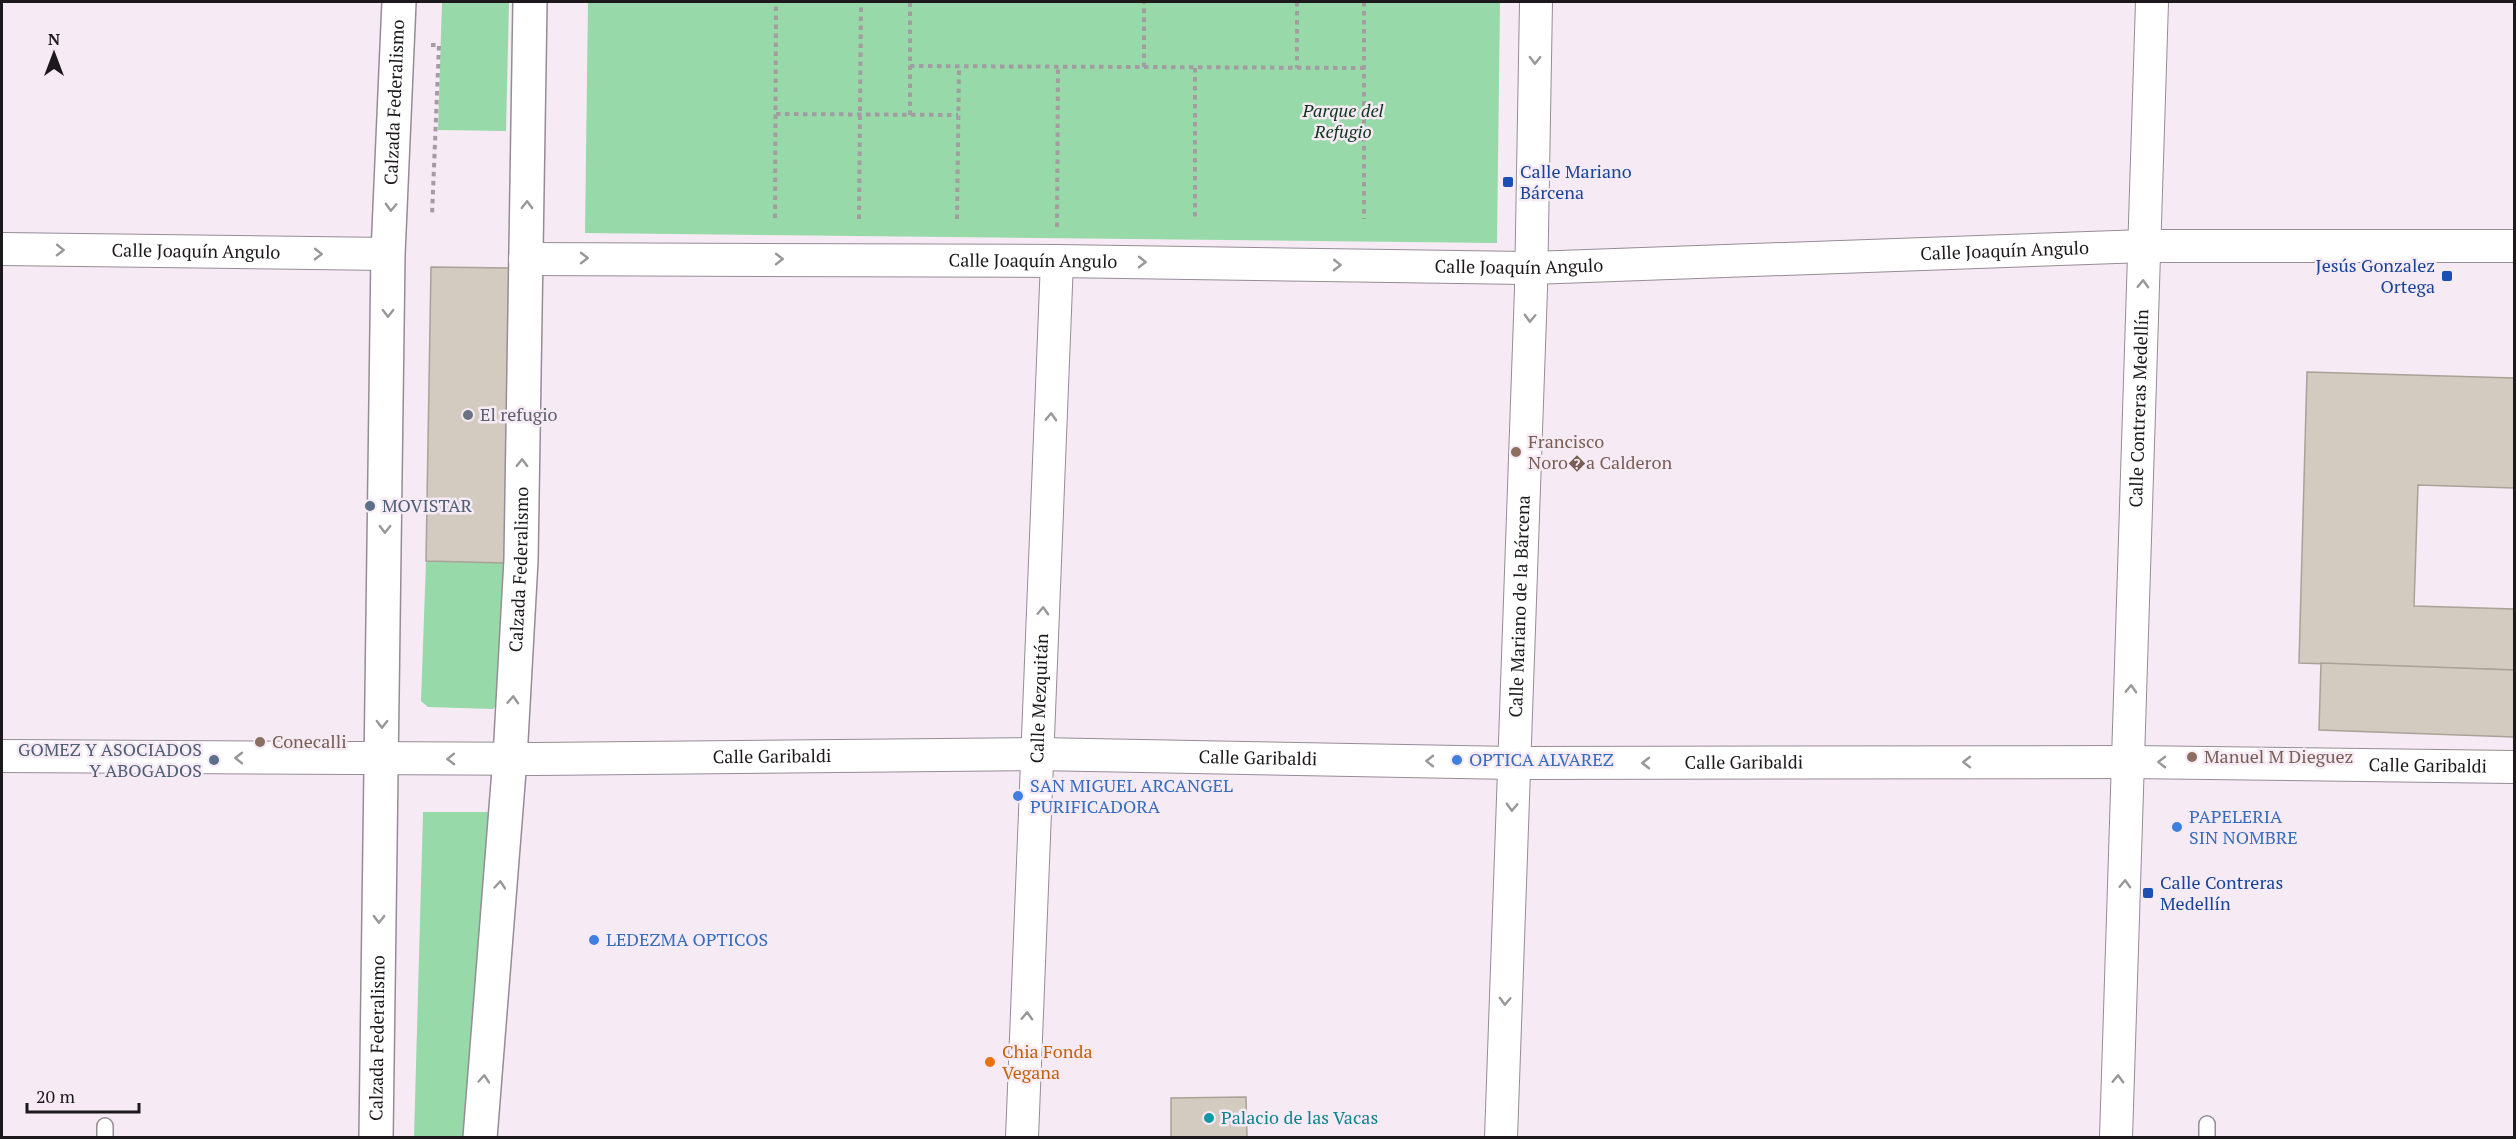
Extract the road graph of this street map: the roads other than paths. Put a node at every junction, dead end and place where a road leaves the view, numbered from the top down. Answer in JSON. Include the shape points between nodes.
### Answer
{"nodes":[{"id":1,"x":399,"y":2,"type":"edge"},
{"id":2,"x":530,"y":2,"type":"edge"},
{"id":3,"x":1536,"y":2,"type":"edge"},
{"id":4,"x":2152,"y":2,"type":"edge"},
{"id":5,"x":2144,"y":246,"type":"junction"},
{"id":6,"x":2514,"y":246,"type":"edge"},
{"id":7,"x":2,"y":249,"type":"edge"},
{"id":8,"x":388,"y":254,"type":"junction"},
{"id":9,"x":525,"y":259,"type":"junction"},
{"id":10,"x":1057,"y":261,"type":"junction"},
{"id":11,"x":1532,"y":268,"type":"junction"},
{"id":12,"x":1037,"y":754,"type":"junction"},
{"id":13,"x":2,"y":756,"type":"edge"},
{"id":14,"x":510,"y":758,"type":"junction"},
{"id":15,"x":381,"y":759,"type":"junction"},
{"id":16,"x":2129,"y":762,"type":"junction"},
{"id":17,"x":1513,"y":763,"type":"junction"},
{"id":18,"x":2514,"y":767,"type":"edge"},
{"id":19,"x":376,"y":1137,"type":"edge"},
{"id":20,"x":480,"y":1137,"type":"edge"},
{"id":21,"x":1022,"y":1137,"type":"edge"},
{"id":22,"x":1501,"y":1137,"type":"edge"},
{"id":23,"x":2116,"y":1137,"type":"edge"}],
"edges":[{"from":1,"to":8,"type":"main road","name":"Calzada Federalismo","one_way":true},
{"from":9,"to":2,"type":"main road","name":"Calzada Federalismo","one_way":true},
{"from":3,"to":11,"type":"street","name":"Calle Mariano de la Bárcena","one_way":true},
{"from":4,"to":5,"type":"street","name":"Calle Contreras Medellín"},
{"from":5,"to":6,"type":"street","name":"Calle Joaquín Angulo"},
{"from":5,"to":11,"type":"street","name":"Calle Joaquín Angulo"},
{"from":16,"to":5,"type":"street","name":"Calle Contreras Medellín","one_way":true},
{"from":7,"to":8,"type":"street","name":"Calle Joaquín Angulo","one_way":true},
{"from":8,"to":15,"type":"main road","name":"Calzada Federalismo","one_way":true},
{"from":9,"to":10,"type":"street","name":"Calle Joaquín Angulo","one_way":true},
{"from":14,"to":9,"type":"main road","name":"Calzada Federalismo","one_way":true,"via":[[521,560]]},
{"from":10,"to":11,"type":"street","name":"Calle Joaquín Angulo","one_way":true},
{"from":12,"to":10,"type":"street","name":"Calle Mezquitán","one_way":true},
{"from":11,"to":17,"type":"street","name":"Calle Mariano de la Bárcena","one_way":true},
{"from":12,"to":14,"type":"street","name":"Calle Garibaldi"},
{"from":17,"to":12,"type":"street","name":"Calle Garibaldi","one_way":true},
{"from":21,"to":12,"type":"street","name":"Calle Mezquitán","one_way":true},
{"from":15,"to":13,"type":"street","name":"Calle Garibaldi","one_way":true},
{"from":14,"to":15,"type":"street","name":"Calle Garibaldi","one_way":true},
{"from":20,"to":14,"type":"main road","name":"Calzada Federalismo","one_way":true},
{"from":15,"to":19,"type":"main road","name":"Calzada Federalismo","one_way":true},
{"from":16,"to":17,"type":"street","name":"Calle Garibaldi","one_way":true},
{"from":18,"to":16,"type":"street","name":"Calle Garibaldi","one_way":true},
{"from":23,"to":16,"type":"street","name":"Calle Contreras Medellín","one_way":true},
{"from":17,"to":22,"type":"street","name":"Calle Mariano de la Bárcena","one_way":true}]}
